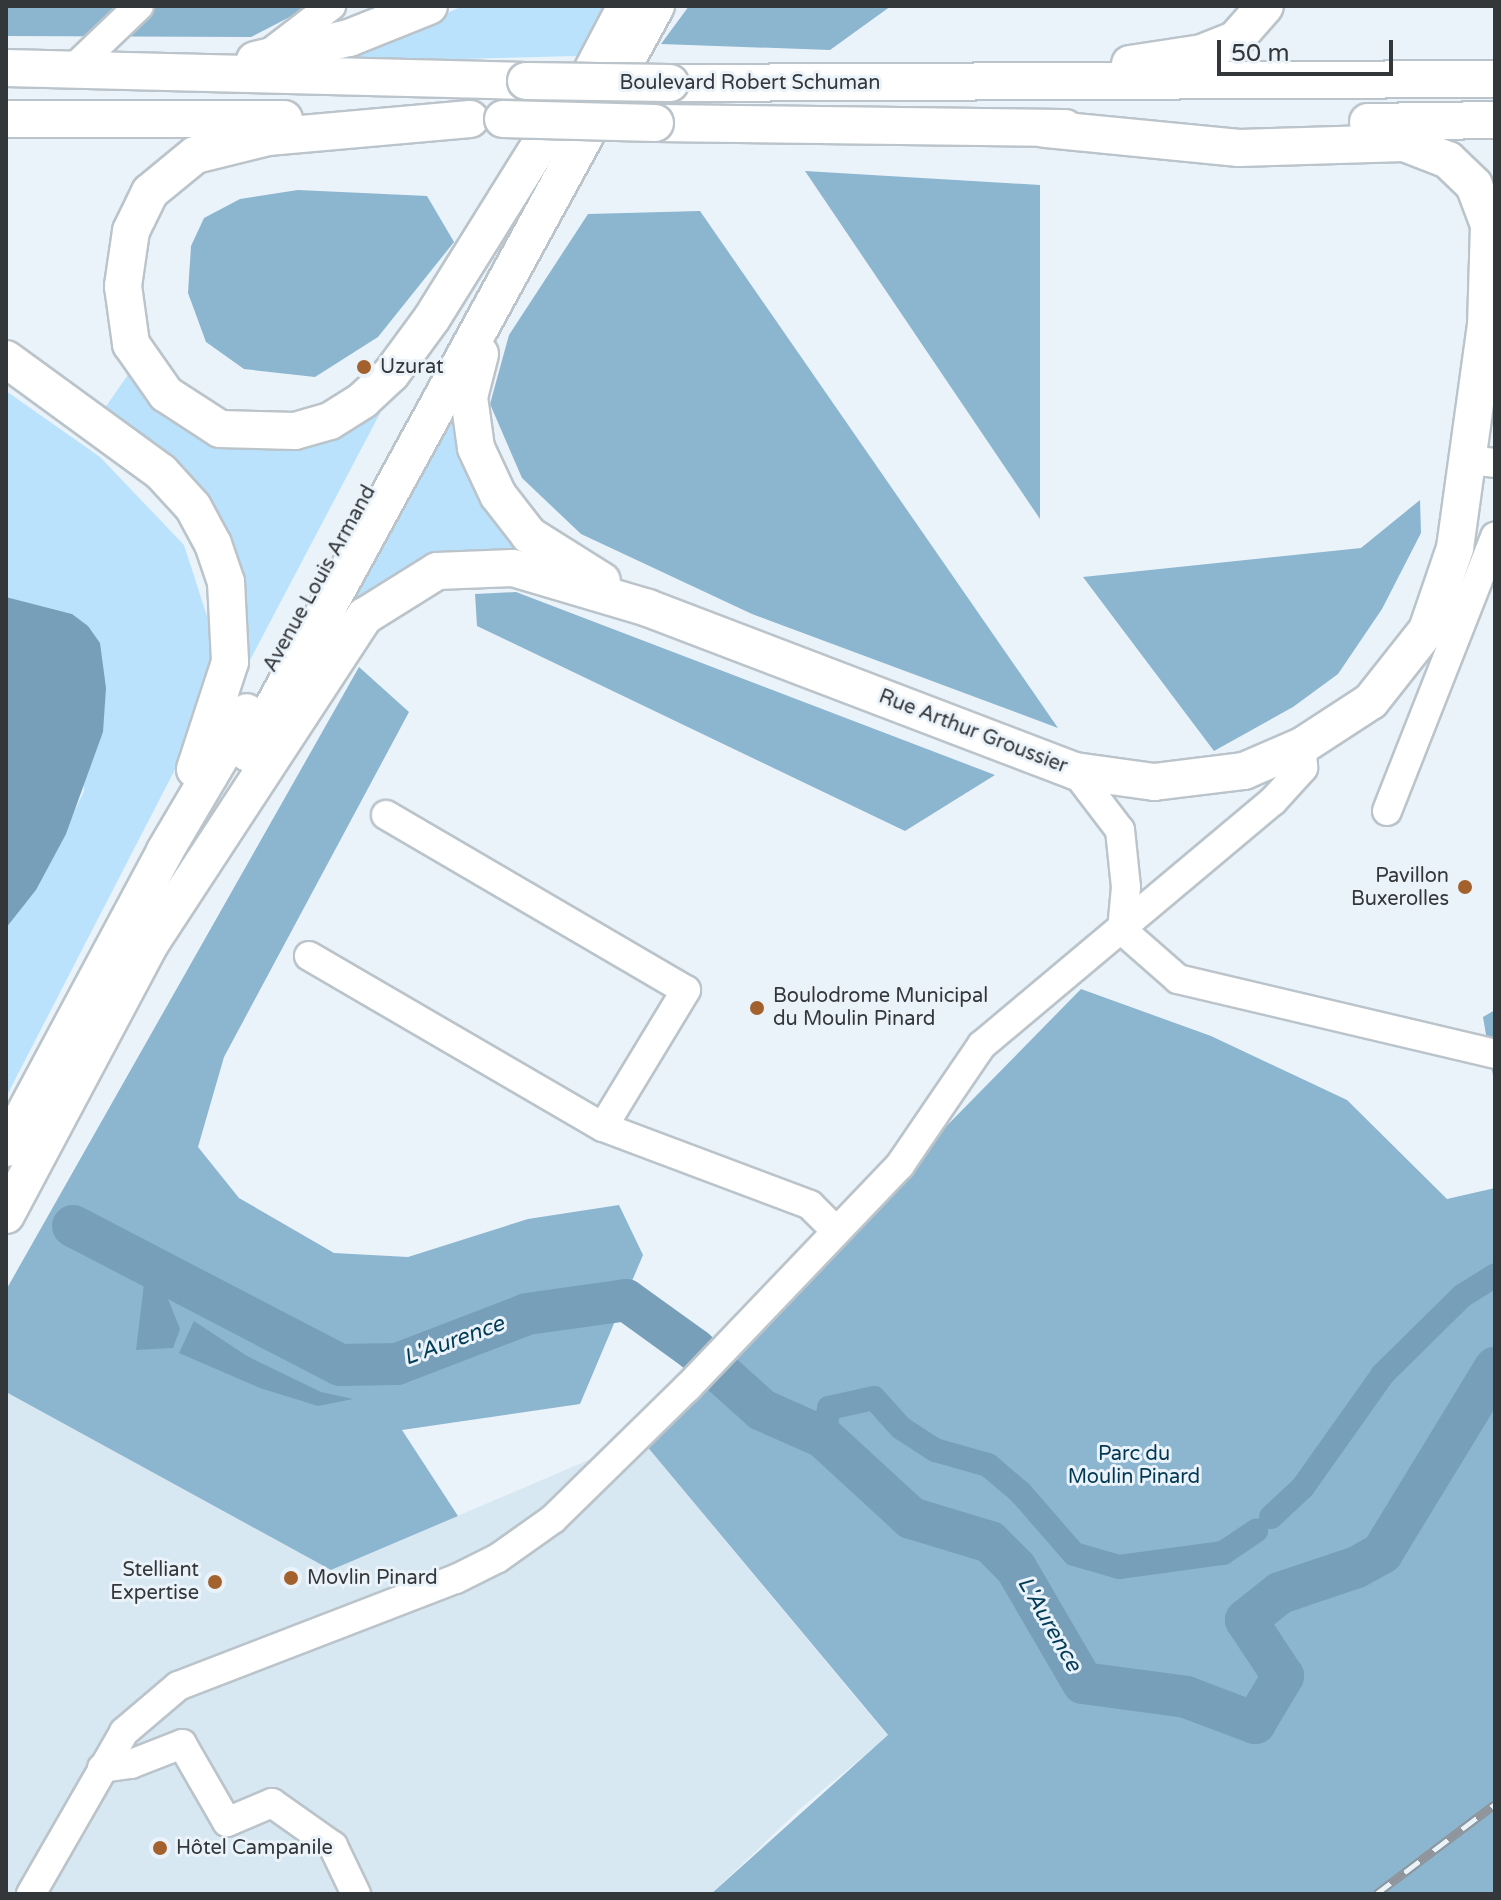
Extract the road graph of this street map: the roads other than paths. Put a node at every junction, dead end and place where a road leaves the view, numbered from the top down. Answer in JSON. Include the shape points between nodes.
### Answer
{"nodes":[{"id":1,"x":139,"y":6,"type":"edge"},
{"id":2,"x":331,"y":6,"type":"edge"},
{"id":3,"x":429,"y":6,"type":"edge"},
{"id":4,"x":626,"y":6,"type":"edge"},
{"id":5,"x":656,"y":6,"type":"edge"},
{"id":6,"x":1265,"y":6,"type":"edge"},
{"id":7,"x":261,"y":59,"type":"junction"},
{"id":8,"x":6,"y":68,"type":"edge"},
{"id":9,"x":73,"y":69,"type":"junction"},
{"id":10,"x":1495,"y":79,"type":"edge"},
{"id":11,"x":995,"y":84,"type":"junction"},
{"id":12,"x":6,"y":119,"type":"edge"},
{"id":13,"x":486,"y":119,"type":"junction"},
{"id":14,"x":1495,"y":120,"type":"edge"},
{"id":15,"x":1044,"y":129,"type":"junction"},
{"id":16,"x":504,"y":278,"type":"junction"},
{"id":17,"x":1490,"y":314,"type":"edge"},
{"id":18,"x":6,"y":359,"type":"edge"},
{"id":19,"x":1481,"y":461,"type":"edge"},
{"id":20,"x":1495,"y":537,"type":"edge"},
{"id":21,"x":648,"y":608,"type":"junction"},
{"id":22,"x":1302,"y":746,"type":"junction"},
{"id":23,"x":1075,"y":771,"type":"junction"},
{"id":24,"x":1387,"y":811,"type":"dead end"},
{"id":25,"x":386,"y":815,"type":"dead end"},
{"id":26,"x":165,"y":851,"type":"junction"},
{"id":27,"x":1122,"y":930,"type":"junction"},
{"id":28,"x":150,"y":944,"type":"junction"},
{"id":29,"x":309,"y":956,"type":"dead end"},
{"id":30,"x":1495,"y":1054,"type":"edge"},
{"id":31,"x":603,"y":1127,"type":"junction"},
{"id":32,"x":6,"y":1148,"type":"edge"},
{"id":33,"x":6,"y":1215,"type":"edge"},
{"id":34,"x":836,"y":1231,"type":"junction"},
{"id":35,"x":102,"y":1768,"type":"junction"},
{"id":36,"x":31,"y":1894,"type":"edge"},
{"id":37,"x":356,"y":1894,"type":"edge"}],
"edges":[{"from":1,"to":9,"type":"street"},
{"from":2,"to":7,"type":"street"},
{"from":3,"to":7,"type":"main road","via":[[349,38]]},
{"from":4,"to":13,"type":"main road","via":[[432,318],[391,374],[363,400],[330,421],[295,431],[220,429],[166,394],[131,344],[123,286],[131,231],[150,192],[195,155],[268,137]]},
{"from":4,"to":26,"type":"main road","name":"Avenue Louis Armand","via":[[462,318],[229,745]]},
{"from":5,"to":16,"type":"main road"},
{"from":6,"to":11,"type":"main road","via":[[1235,40],[1202,53]]},
{"from":7,"to":9,"type":"main road"},
{"from":8,"to":9,"type":"main road","name":"Boulevard Robert Schuman"},
{"from":9,"to":11,"type":"main road","name":"Boulevard Robert Schuman","bridge":true,"via":[[526,81]]},
{"from":10,"to":11,"type":"main road","name":"Boulevard Robert Schuman"},
{"from":12,"to":13,"type":"main road","name":"Boulevard Robert Schuman"},
{"from":13,"to":15,"type":"main road","name":"Boulevard Robert Schuman","bridge":true},
{"from":14,"to":15,"type":"main road","name":"Boulevard Robert Schuman"},
{"from":15,"to":17,"type":"main road","name":"Rue Arthur Groussier","via":[[1239,148],[1404,143],[1427,149],[1474,185],[1489,225]]},
{"from":16,"to":21,"type":"main road","via":[[469,397],[476,448],[498,495],[529,535]]},
{"from":16,"to":28,"type":"main road","name":"Avenue Louis Armand","via":[[354,565],[275,700]]},
{"from":17,"to":19,"type":"main road","name":"Rue Arthur Groussier"},
{"from":18,"to":26,"type":"main road","via":[[161,472],[193,507],[226,582],[230,662]]},
{"from":19,"to":22,"type":"main road","name":"Rue Arthur Groussier","via":[[1427,630],[1371,701]]},
{"from":20,"to":24,"type":"street"},
{"from":21,"to":23,"type":"main road","name":"Rue Arthur Groussier"},
{"from":21,"to":28,"type":"main road","via":[[513,568],[437,571],[396,591],[365,616],[339,653]]},
{"from":22,"to":23,"type":"main road","name":"Rue Arthur Groussier","via":[[1244,771],[1199,779],[1154,782]]},
{"from":22,"to":27,"type":"street","via":[[1303,768],[1273,801]]},
{"from":23,"to":27,"type":"street","via":[[1120,830],[1126,887]]},
{"from":25,"to":31,"type":"street","via":[[686,990]]},
{"from":26,"to":32,"type":"main road","name":"Avenue Louis Armand"},
{"from":27,"to":30,"type":"street","via":[[1178,979]]},
{"from":27,"to":34,"type":"street","via":[[982,1045],[900,1165]]},
{"from":28,"to":33,"type":"main road","name":"Avenue Louis Armand"},
{"from":29,"to":31,"type":"street"},
{"from":31,"to":34,"type":"street","via":[[810,1205]]},
{"from":34,"to":35,"type":"street","via":[[553,1519],[498,1558],[456,1579],[178,1686],[124,1732]]},
{"from":35,"to":36,"type":"street"},
{"from":35,"to":37,"type":"street","via":[[131,1764],[182,1744],[227,1822],[272,1803],[333,1846]]}]}
